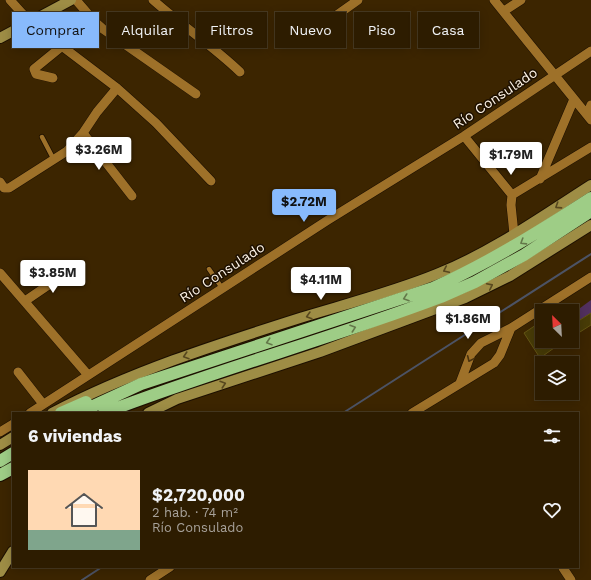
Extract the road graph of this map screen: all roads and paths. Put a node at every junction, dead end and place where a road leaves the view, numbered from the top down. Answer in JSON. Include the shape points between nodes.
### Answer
{"nodes":[{"id":1,"x":71,"y":0,"type":"edge"},
{"id":2,"x":76,"y":0,"type":"edge"},
{"id":3,"x":153,"y":0,"type":"edge"},
{"id":4,"x":494,"y":0,"type":"edge"},
{"id":5,"x":521,"y":0,"type":"edge"},
{"id":6,"x":12,"y":1,"type":"edge"},
{"id":7,"x":355,"y":1,"type":"edge"},
{"id":8,"x":21,"y":12,"type":"edge"},
{"id":9,"x":49,"y":12,"type":"edge"},
{"id":10,"x":340,"y":12,"type":"edge"},
{"id":11,"x":504,"y":12,"type":"junction"},
{"id":12,"x":12,"y":32,"type":"edge"},
{"id":13,"x":0,"y":38,"type":"edge"},
{"id":14,"x":60,"y":48,"type":"edge"},
{"id":15,"x":62,"y":48,"type":"edge"},
{"id":16,"x":591,"y":51,"type":"edge"},
{"id":17,"x":240,"y":72,"type":"dead end"},
{"id":18,"x":554,"y":75,"type":"junction"},
{"id":19,"x":53,"y":78,"type":"dead end"},
{"id":20,"x":117,"y":88,"type":"junction"},
{"id":21,"x":196,"y":94,"type":"dead end"},
{"id":22,"x":574,"y":99,"type":"junction"},
{"id":23,"x":591,"y":105,"type":"edge"},
{"id":24,"x":589,"y":117,"type":"edge"},
{"id":25,"x":83,"y":134,"type":"junction"},
{"id":26,"x":464,"y":136,"type":"junction"},
{"id":27,"x":42,"y":137,"type":"dead end"},
{"id":28,"x":591,"y":147,"type":"edge"},
{"id":29,"x":54,"y":160,"type":"junction"},
{"id":30,"x":540,"y":179,"type":"junction"},
{"id":31,"x":211,"y":181,"type":"dead end"},
{"id":32,"x":0,"y":182,"type":"edge"},
{"id":33,"x":591,"y":185,"type":"edge"},
{"id":34,"x":512,"y":195,"type":"junction"},
{"id":35,"x":132,"y":196,"type":"dead end"},
{"id":36,"x":591,"y":198,"type":"edge"},
{"id":37,"x":591,"y":211,"type":"edge"},
{"id":38,"x":591,"y":225,"type":"edge"},
{"id":39,"x":514,"y":234,"type":"junction"},
{"id":40,"x":209,"y":269,"type":"dead end"},
{"id":41,"x":69,"y":271,"type":"dead end"},
{"id":42,"x":0,"y":273,"type":"edge"},
{"id":43,"x":591,"y":277,"type":"edge"},
{"id":44,"x":222,"y":288,"type":"junction"},
{"id":45,"x":25,"y":301,"type":"junction"},
{"id":46,"x":511,"y":328,"type":"junction"},
{"id":47,"x":18,"y":372,"type":"dead end"},
{"id":48,"x":88,"y":375,"type":"junction"},
{"id":49,"x":161,"y":377,"type":"junction"},
{"id":50,"x":460,"y":383,"type":"junction"},
{"id":51,"x":151,"y":395,"type":"junction"},
{"id":52,"x":43,"y":404,"type":"junction"},
{"id":53,"x":31,"y":412,"type":"edge"},
{"id":54,"x":54,"y":412,"type":"edge"},
{"id":55,"x":63,"y":412,"type":"edge"},
{"id":56,"x":80,"y":412,"type":"edge"},
{"id":57,"x":107,"y":412,"type":"edge"},
{"id":58,"x":127,"y":412,"type":"edge"},
{"id":59,"x":150,"y":412,"type":"edge"},
{"id":60,"x":414,"y":412,"type":"edge"},
{"id":61,"x":12,"y":425,"type":"edge"},
{"id":62,"x":0,"y":432,"type":"edge"},
{"id":63,"x":12,"y":438,"type":"edge"},
{"id":64,"x":0,"y":446,"type":"edge"},
{"id":65,"x":12,"y":454,"type":"edge"},
{"id":66,"x":0,"y":461,"type":"edge"},
{"id":67,"x":12,"y":469,"type":"edge"},
{"id":68,"x":0,"y":475,"type":"edge"},
{"id":69,"x":12,"y":553,"type":"edge"},
{"id":70,"x":168,"y":568,"type":"edge"},
{"id":71,"x":563,"y":568,"type":"edge"},
{"id":72,"x":0,"y":572,"type":"edge"},
{"id":73,"x":150,"y":580,"type":"edge"},
{"id":74,"x":571,"y":580,"type":"edge"}],
"edges":[{"from":1,"to":9,"type":"street"},
{"from":2,"to":21,"type":"street","via":[[103,29]]},
{"from":3,"to":17,"type":"street","via":[[224,56]]},
{"from":4,"to":11,"type":"street"},
{"from":5,"to":11,"type":"street"},
{"from":6,"to":8,"type":"street"},
{"from":7,"to":10,"type":"street"},
{"from":11,"to":18,"type":"street"},
{"from":12,"to":13,"type":"street"},
{"from":14,"to":19,"type":"street","via":[[34,69],[36,74]]},
{"from":15,"to":20,"type":"street"},
{"from":16,"to":18,"type":"street","name":"Río Consulado"},
{"from":18,"to":22,"type":"street"},
{"from":18,"to":26,"type":"street","name":"Río Consulado"},
{"from":20,"to":25,"type":"street"},
{"from":20,"to":31,"type":"street","via":[[156,123]]},
{"from":22,"to":24,"type":"street"},
{"from":22,"to":30,"type":"street"},
{"from":23,"to":24,"type":"street"},
{"from":25,"to":29,"type":"street"},
{"from":25,"to":35,"type":"street"},
{"from":26,"to":34,"type":"street"},
{"from":26,"to":44,"type":"street","name":"Río Consulado"},
{"from":27,"to":29,"type":"lane"},
{"from":28,"to":30,"type":"street"},
{"from":29,"to":32,"type":"street","via":[[9,188],[4,188]]},
{"from":30,"to":34,"type":"street"},
{"from":33,"to":39,"type":"street","one_way":true},
{"from":34,"to":39,"type":"street"},
{"from":36,"to":49,"type":"highway","one_way":true,"via":[[510,250],[433,288]]},
{"from":51,"to":37,"type":"highway","one_way":true,"via":[[441,297],[524,255]]},
{"from":59,"to":38,"type":"street","one_way":true,"via":[[177,399],[320,352],[465,298],[510,276]]},
{"from":39,"to":54,"type":"street","one_way":true,"via":[[438,274],[160,365],[96,390]]},
{"from":40,"to":44,"type":"lane"},
{"from":41,"to":45,"type":"street"},
{"from":42,"to":45,"type":"street"},
{"from":43,"to":46,"type":"street"},
{"from":44,"to":48,"type":"street","name":"Río Consulado"},
{"from":45,"to":48,"type":"street"},
{"from":46,"to":50,"type":"street","via":[[497,360]]},
{"from":46,"to":50,"type":"street","one_way":true,"via":[[476,348],[471,354]]},
{"from":47,"to":52,"type":"street"},
{"from":48,"to":52,"type":"street","name":"Río Consulado"},
{"from":49,"to":55,"type":"highway","via":[[135,381]]},
{"from":49,"to":56,"type":"highway","via":[[123,391]]},
{"from":50,"to":60,"type":"street"},
{"from":51,"to":57,"type":"highway"},
{"from":51,"to":58,"type":"highway"},
{"from":52,"to":53,"type":"street","name":"Río Consulado"},
{"from":61,"to":62,"type":"street"},
{"from":63,"to":64,"type":"street"},
{"from":65,"to":66,"type":"highway"},
{"from":67,"to":68,"type":"highway"},
{"from":69,"to":72,"type":"street"},
{"from":70,"to":73,"type":"street"},
{"from":71,"to":74,"type":"street"}]}
